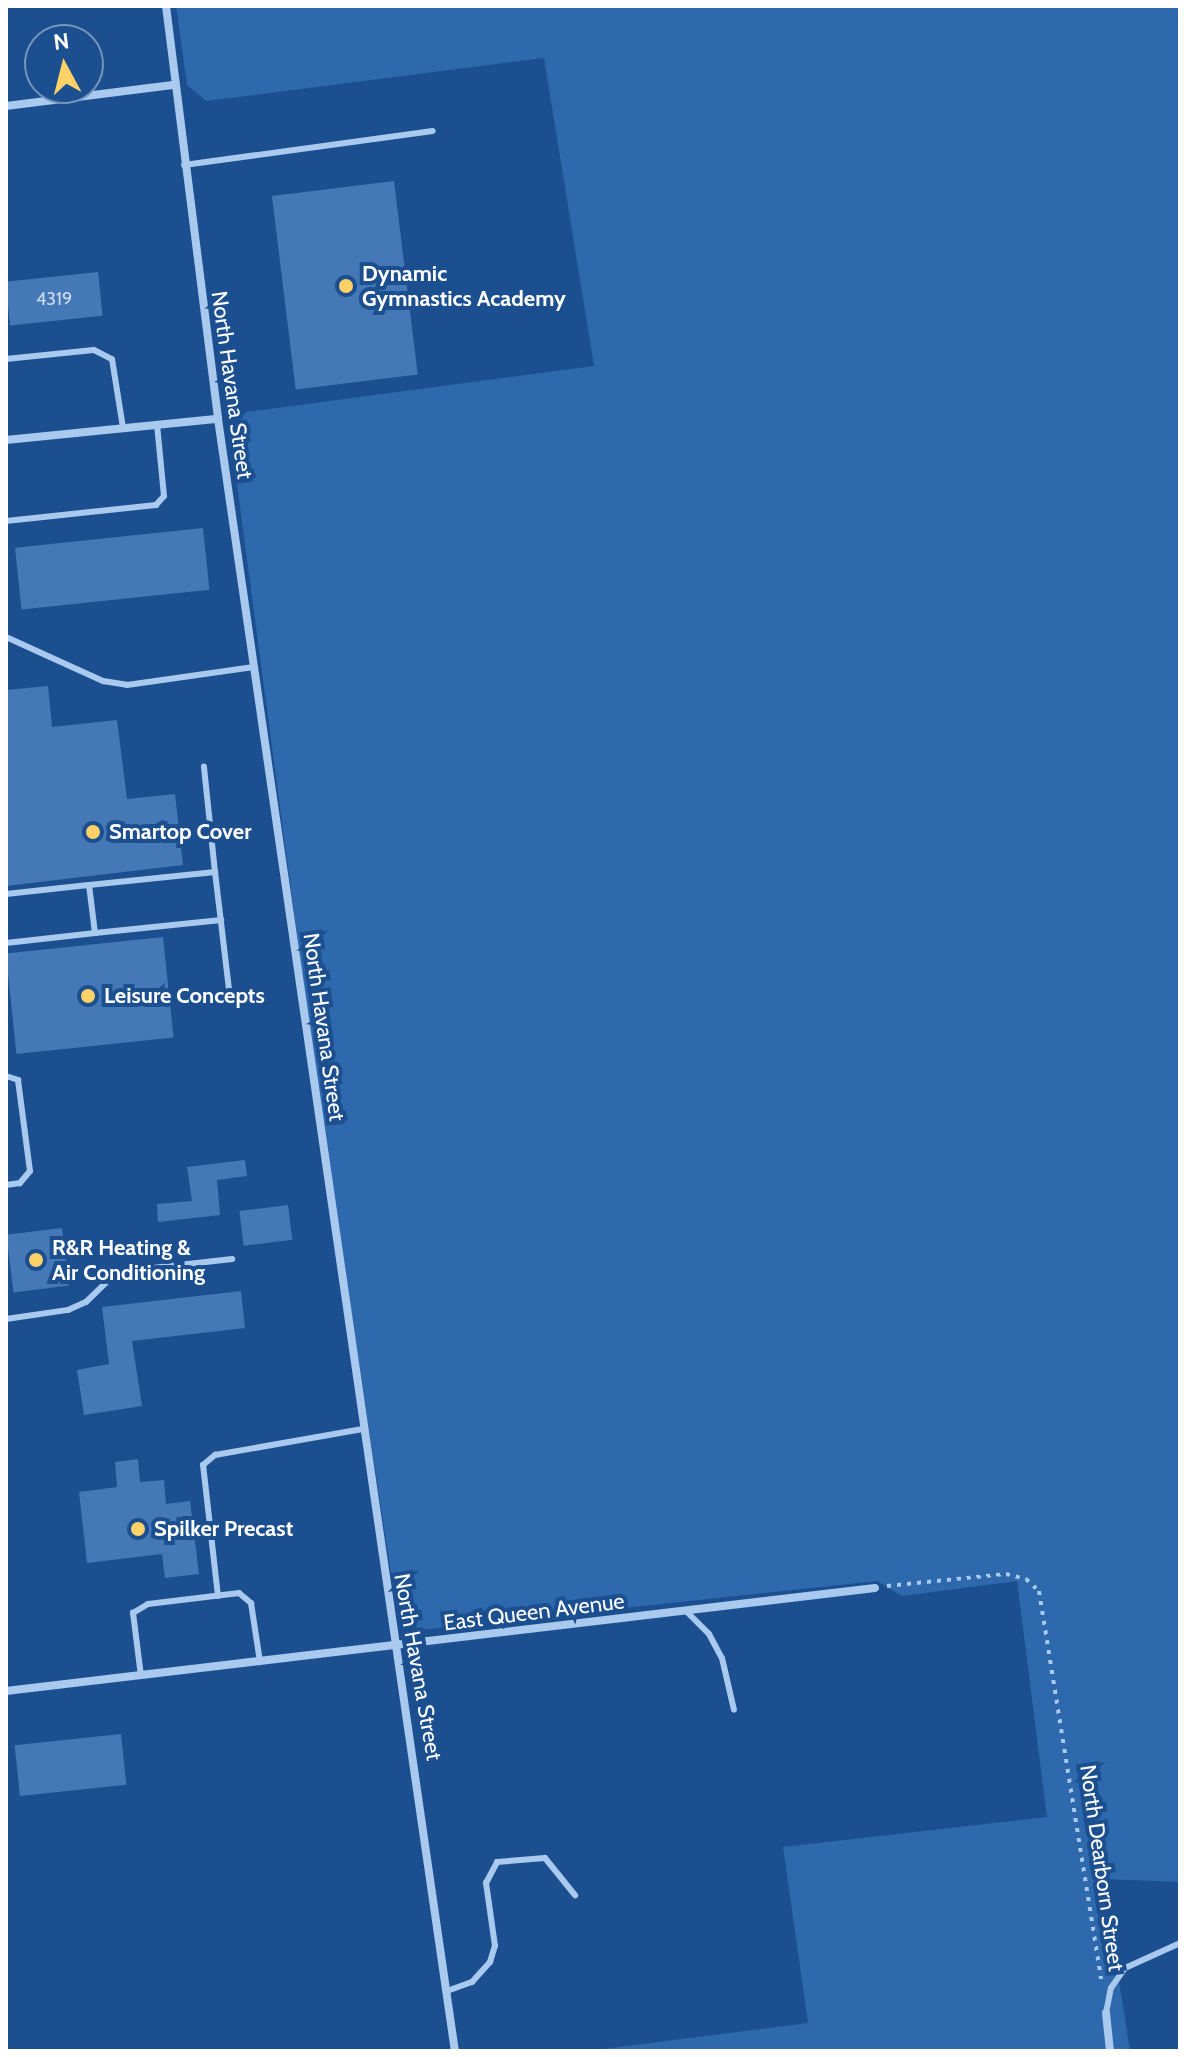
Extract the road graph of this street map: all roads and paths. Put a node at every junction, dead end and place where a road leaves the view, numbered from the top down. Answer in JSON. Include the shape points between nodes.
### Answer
{"nodes":[{"id":1,"x":166,"y":6,"type":"edge"},
{"id":2,"x":173,"y":85,"type":"junction"},
{"id":3,"x":6,"y":106,"type":"edge"},
{"id":4,"x":433,"y":131,"type":"dead end"},
{"id":5,"x":184,"y":165,"type":"junction"},
{"id":6,"x":6,"y":359,"type":"edge"},
{"id":7,"x":218,"y":419,"type":"junction"},
{"id":8,"x":157,"y":425,"type":"junction"},
{"id":9,"x":123,"y":428,"type":"junction"},
{"id":10,"x":6,"y":440,"type":"edge"},
{"id":11,"x":6,"y":521,"type":"edge"},
{"id":12,"x":6,"y":637,"type":"edge"},
{"id":13,"x":254,"y":667,"type":"junction"},
{"id":14,"x":204,"y":767,"type":"dead end"},
{"id":15,"x":215,"y":872,"type":"junction"},
{"id":16,"x":89,"y":885,"type":"junction"},
{"id":17,"x":6,"y":894,"type":"edge"},
{"id":18,"x":221,"y":920,"type":"junction"},
{"id":19,"x":95,"y":933,"type":"junction"},
{"id":20,"x":6,"y":943,"type":"edge"},
{"id":21,"x":230,"y":998,"type":"dead end"},
{"id":22,"x":6,"y":1076,"type":"edge"},
{"id":23,"x":6,"y":1185,"type":"edge"},
{"id":24,"x":232,"y":1259,"type":"dead end"},
{"id":25,"x":6,"y":1319,"type":"edge"},
{"id":26,"x":363,"y":1429,"type":"junction"},
{"id":27,"x":875,"y":1588,"type":"joint"},
{"id":28,"x":218,"y":1596,"type":"junction"},
{"id":29,"x":687,"y":1612,"type":"junction"},
{"id":30,"x":394,"y":1647,"type":"junction"},
{"id":31,"x":260,"y":1662,"type":"junction"},
{"id":32,"x":141,"y":1676,"type":"junction"},
{"id":33,"x":6,"y":1691,"type":"edge"},
{"id":34,"x":734,"y":1710,"type":"dead end"},
{"id":35,"x":575,"y":1895,"type":"dead end"},
{"id":36,"x":1180,"y":1943,"type":"edge"},
{"id":37,"x":1101,"y":1982,"type":"dead end"},
{"id":38,"x":447,"y":1991,"type":"junction"},
{"id":39,"x":1106,"y":2013,"type":"joint"},
{"id":40,"x":455,"y":2051,"type":"edge"},
{"id":41,"x":1110,"y":2051,"type":"edge"}],
"edges":[{"from":1,"to":2,"type":"street","name":"North Havana Street"},
{"from":2,"to":3,"type":"street"},
{"from":2,"to":5,"type":"street","name":"North Havana Street"},
{"from":4,"to":5,"type":"lane"},
{"from":5,"to":7,"type":"street","name":"North Havana Street"},
{"from":6,"to":9,"type":"lane","via":[[94,350],[112,359]]},
{"from":7,"to":8,"type":"street"},
{"from":7,"to":13,"type":"street","name":"North Havana Street"},
{"from":8,"to":9,"type":"street"},
{"from":8,"to":11,"type":"lane","via":[[164,496],[156,505]]},
{"from":9,"to":10,"type":"street"},
{"from":12,"to":13,"type":"lane","via":[[103,681],[127,685]]},
{"from":13,"to":26,"type":"street","name":"North Havana Street"},
{"from":14,"to":15,"type":"lane"},
{"from":15,"to":16,"type":"lane"},
{"from":15,"to":18,"type":"lane"},
{"from":16,"to":17,"type":"lane"},
{"from":16,"to":19,"type":"lane"},
{"from":18,"to":19,"type":"lane"},
{"from":18,"to":21,"type":"lane"},
{"from":19,"to":20,"type":"lane"},
{"from":22,"to":23,"type":"lane","via":[[18,1080],[30,1171],[20,1183]]},
{"from":24,"to":25,"type":"lane","via":[[117,1272],[86,1302],[68,1310]]},
{"from":26,"to":28,"type":"lane","via":[[215,1455],[203,1465]]},
{"from":26,"to":30,"type":"street","name":"North Havana Street"},
{"from":27,"to":29,"type":"street","name":"East Queen Avenue"},
{"from":27,"to":37,"type":"path","name":"North Dearborn Street","via":[[992,1574],[1026,1579],[1044,1601]]},
{"from":28,"to":31,"type":"lane","via":[[239,1593],[251,1603]]},
{"from":28,"to":32,"type":"lane","via":[[148,1604],[133,1613]]},
{"from":29,"to":30,"type":"street","name":"East Queen Avenue"},
{"from":29,"to":34,"type":"lane","via":[[709,1634],[722,1658]]},
{"from":30,"to":31,"type":"street","name":"East Queen Avenue"},
{"from":30,"to":38,"type":"street","name":"North Havana Street","via":[[418,1769]]},
{"from":31,"to":32,"type":"street","name":"East Queen Avenue"},
{"from":32,"to":33,"type":"street","name":"East Queen Avenue"},
{"from":35,"to":38,"type":"lane","via":[[545,1858],[497,1862],[486,1883],[495,1946],[490,1962],[472,1982]]},
{"from":36,"to":39,"type":"lane","via":[[1125,1968],[1111,1988]]},
{"from":38,"to":40,"type":"street","name":"North Havana Street"},
{"from":39,"to":41,"type":"street"}]}
